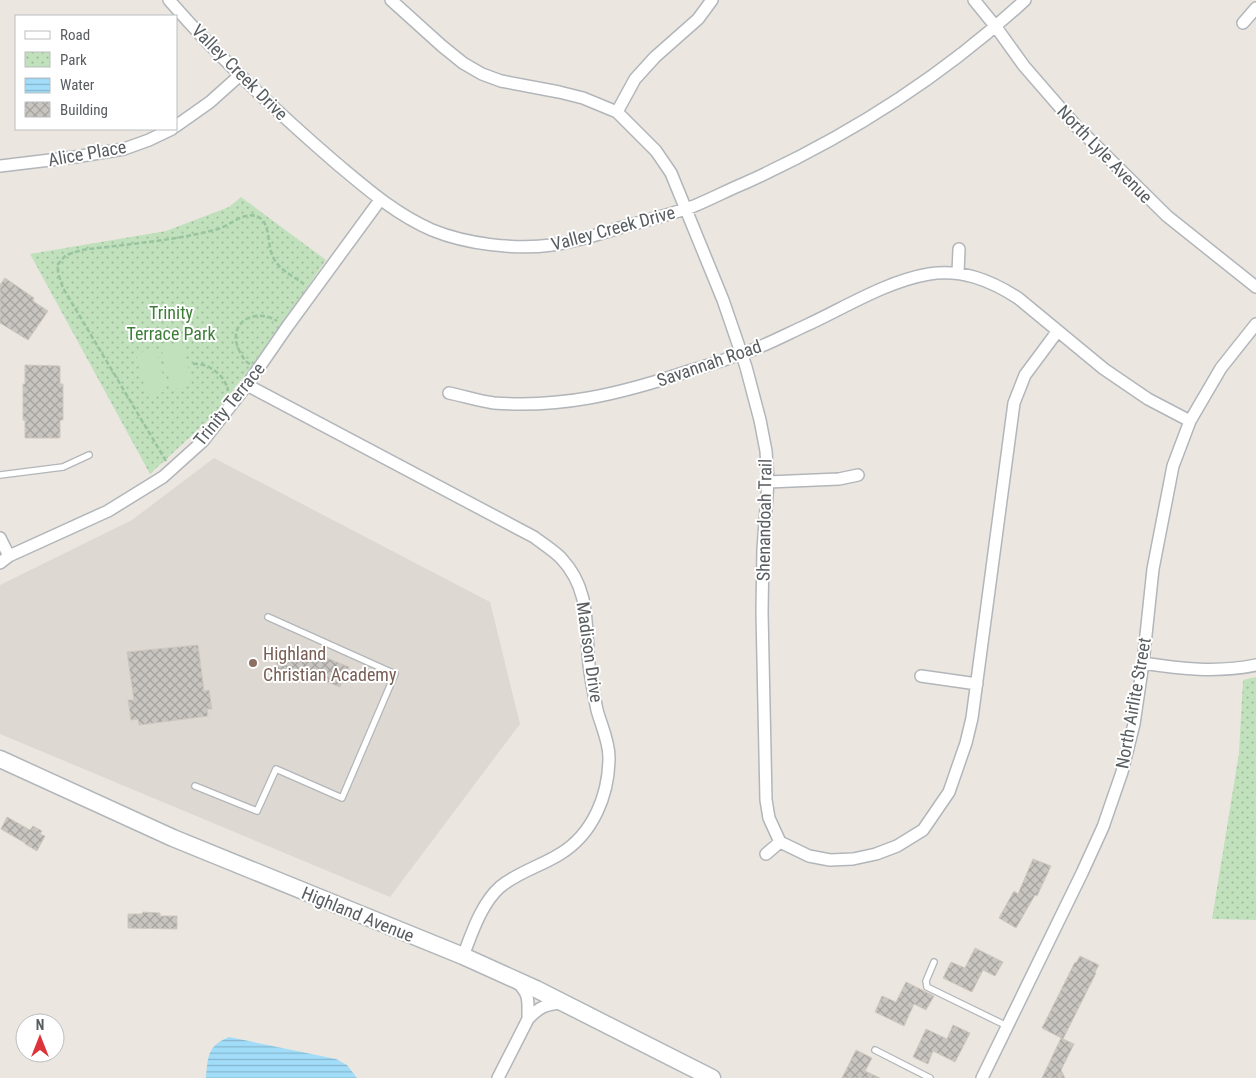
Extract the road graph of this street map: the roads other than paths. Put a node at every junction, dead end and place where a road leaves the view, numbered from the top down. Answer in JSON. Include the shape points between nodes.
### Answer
{"nodes":[{"id":1,"x":169,"y":0,"type":"edge"},
{"id":2,"x":391,"y":0,"type":"edge"},
{"id":3,"x":712,"y":0,"type":"edge"},
{"id":4,"x":974,"y":0,"type":"edge"},
{"id":5,"x":1025,"y":0,"type":"edge"},
{"id":6,"x":1256,"y":8,"type":"edge"},
{"id":7,"x":1243,"y":24,"type":"dead end"},
{"id":8,"x":996,"y":27,"type":"junction"},
{"id":9,"x":239,"y":76,"type":"junction"},
{"id":10,"x":617,"y":112,"type":"junction"},
{"id":11,"x":178,"y":125,"type":"edge"},
{"id":12,"x":170,"y":130,"type":"edge"},
{"id":13,"x":0,"y":166,"type":"edge"},
{"id":14,"x":380,"y":200,"type":"junction"},
{"id":15,"x":686,"y":208,"type":"junction"},
{"id":16,"x":959,"y":249,"type":"dead end"},
{"id":17,"x":958,"y":273,"type":"junction"},
{"id":18,"x":1256,"y":287,"type":"edge"},
{"id":19,"x":1256,"y":324,"type":"edge"},
{"id":20,"x":1057,"y":332,"type":"junction"},
{"id":21,"x":741,"y":354,"type":"junction"},
{"id":22,"x":248,"y":385,"type":"junction"},
{"id":23,"x":449,"y":393,"type":"dead end"},
{"id":24,"x":1190,"y":421,"type":"junction"},
{"id":25,"x":89,"y":455,"type":"dead end"},
{"id":26,"x":0,"y":475,"type":"edge"},
{"id":27,"x":858,"y":476,"type":"dead end"},
{"id":28,"x":768,"y":482,"type":"junction"},
{"id":29,"x":0,"y":538,"type":"edge"},
{"id":30,"x":5,"y":560,"type":"edge"},
{"id":31,"x":268,"y":617,"type":"dead end"},
{"id":32,"x":1143,"y":663,"type":"junction"},
{"id":33,"x":1256,"y":665,"type":"edge"},
{"id":34,"x":921,"y":676,"type":"dead end"},
{"id":35,"x":977,"y":684,"type":"junction"},
{"id":36,"x":0,"y":759,"type":"edge"},
{"id":37,"x":195,"y":786,"type":"dead end"},
{"id":38,"x":780,"y":842,"type":"junction"},
{"id":39,"x":766,"y":854,"type":"dead end"},
{"id":40,"x":463,"y":956,"type":"junction"},
{"id":41,"x":934,"y":962,"type":"dead end"},
{"id":42,"x":516,"y":980,"type":"junction"},
{"id":43,"x":563,"y":1003,"type":"junction"},
{"id":44,"x":528,"y":1019,"type":"junction"},
{"id":45,"x":1008,"y":1026,"type":"junction"},
{"id":46,"x":876,"y":1050,"type":"dead end"},
{"id":47,"x":498,"y":1078,"type":"edge"},
{"id":48,"x":712,"y":1078,"type":"edge"},
{"id":49,"x":930,"y":1078,"type":"edge"},
{"id":50,"x":983,"y":1078,"type":"edge"}],
"edges":[{"from":1,"to":9,"type":"street","name":"Valley Creek Drive"},
{"from":2,"to":10,"type":"street","name":"Shenandoah Trail","via":[[442,46],[482,74],[501,82],[583,98]]},
{"from":3,"to":10,"type":"street","via":[[698,19],[655,56],[635,79]]},
{"from":4,"to":8,"type":"street","name":"North Lyle Avenue"},
{"from":5,"to":8,"type":"street","name":"Valley Creek Drive"},
{"from":6,"to":7,"type":"street"},
{"from":8,"to":15,"type":"street","name":"Valley Creek Drive","via":[[906,96],[812,151]]},
{"from":8,"to":18,"type":"street","name":"North Lyle Avenue","via":[[1024,66],[1112,163],[1167,216]]},
{"from":9,"to":11,"type":"street"},
{"from":9,"to":14,"type":"street","name":"Valley Creek Drive"},
{"from":10,"to":15,"type":"street","name":"Shenandoah Trail","via":[[656,151],[670,172]]},
{"from":12,"to":13,"type":"street","name":"Alice Place","via":[[124,149]]},
{"from":14,"to":15,"type":"street","name":"Valley Creek Drive","via":[[435,231],[475,242],[513,246],[552,246]]},
{"from":14,"to":22,"type":"street","name":"Trinity Terrace"},
{"from":15,"to":21,"type":"street","name":"Shenandoah Trail"},
{"from":16,"to":17,"type":"street"},
{"from":17,"to":20,"type":"street","name":"Savannah Road","via":[[974,276],[1005,290]]},
{"from":17,"to":21,"type":"street","name":"Savannah Road","via":[[929,274],[891,286]]},
{"from":19,"to":24,"type":"street","name":"North Airlite Street","via":[[1221,368]]},
{"from":20,"to":24,"type":"street","name":"Savannah Road","via":[[1148,400]]},
{"from":20,"to":35,"type":"street","via":[[1025,375],[1014,403]]},
{"from":21,"to":23,"type":"street","name":"Savannah Road","via":[[632,390],[563,402],[491,402]]},
{"from":21,"to":28,"type":"street","name":"Shenandoah Trail","via":[[760,420]]},
{"from":22,"to":30,"type":"street","name":"Trinity Terrace","via":[[202,441],[163,477],[108,511]]},
{"from":22,"to":40,"type":"street","name":"Madison Drive","via":[[534,537],[562,560],[583,595],[590,670],[608,745],[603,798],[576,841],[560,854],[510,880],[494,894],[473,928]]},
{"from":24,"to":32,"type":"street","name":"North Airlite Street","via":[[1171,476],[1153,569]]},
{"from":25,"to":26,"type":"lane","via":[[63,467]]},
{"from":27,"to":28,"type":"street"},
{"from":28,"to":38,"type":"street","name":"Shenandoah Trail","via":[[762,612],[764,781],[769,818]]},
{"from":29,"to":30,"type":"street"},
{"from":31,"to":37,"type":"lane","via":[[395,674],[342,798],[276,769],[257,812]]},
{"from":32,"to":33,"type":"street","via":[[1199,670]]},
{"from":32,"to":45,"type":"street","name":"North Airlite Street","via":[[1134,724],[1103,827]]},
{"from":34,"to":35,"type":"street"},
{"from":35,"to":38,"type":"street","via":[[972,718],[950,792],[923,830],[897,846],[853,860],[809,856]]},
{"from":36,"to":40,"type":"main road","name":"Highland Avenue","via":[[173,838]]},
{"from":38,"to":39,"type":"street"},
{"from":40,"to":42,"type":"main road","name":"Highland Avenue"},
{"from":41,"to":45,"type":"lane","via":[[926,981],[927,987]]},
{"from":42,"to":43,"type":"main road","name":"Highland Avenue"},
{"from":42,"to":44,"type":"street","via":[[528,996]]},
{"from":43,"to":44,"type":"street","via":[[548,1004]]},
{"from":43,"to":48,"type":"main road","name":"Highland Avenue"},
{"from":44,"to":47,"type":"street"},
{"from":45,"to":50,"type":"street","name":"North Airlite Street"},
{"from":46,"to":49,"type":"lane"}]}
